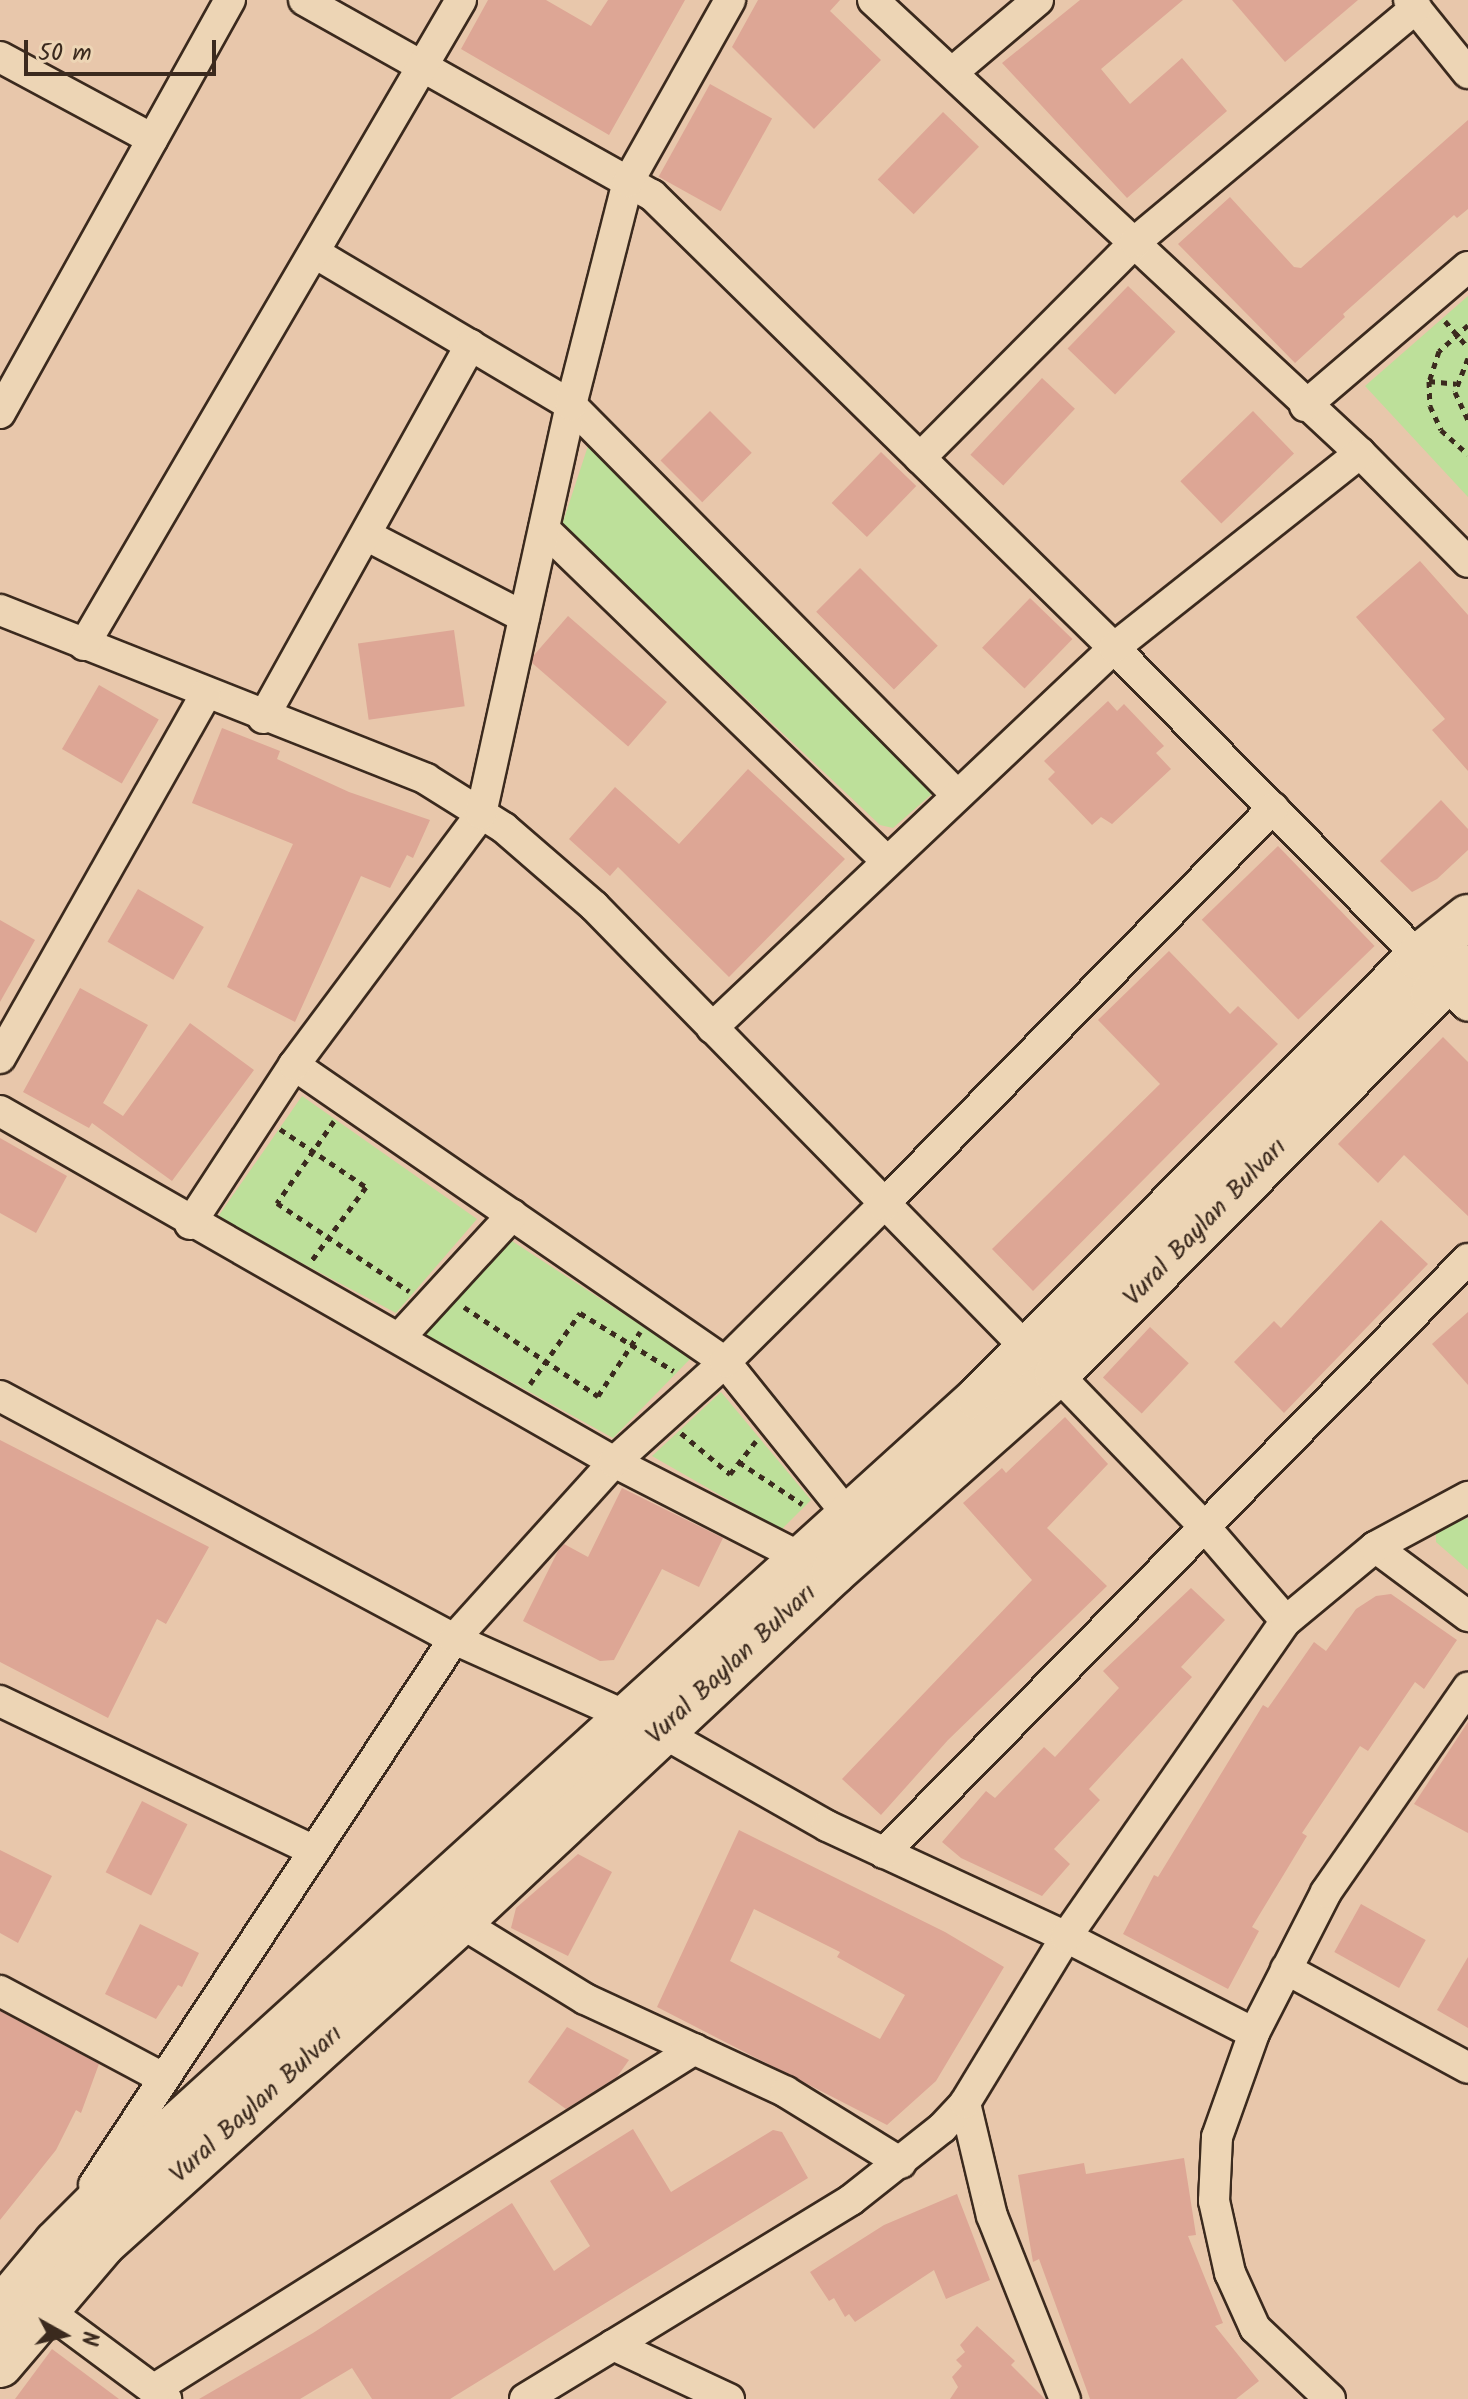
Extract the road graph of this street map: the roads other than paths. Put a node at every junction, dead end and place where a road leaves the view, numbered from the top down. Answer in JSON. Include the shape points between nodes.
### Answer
{"nodes":[{"id":1,"x":230,"y":0,"type":"edge"},
{"id":2,"x":304,"y":0,"type":"edge"},
{"id":3,"x":461,"y":0,"type":"edge"},
{"id":4,"x":730,"y":0,"type":"edge"},
{"id":5,"x":873,"y":0,"type":"edge"},
{"id":6,"x":1038,"y":0,"type":"edge"},
{"id":7,"x":1412,"y":4,"type":"edge"},
{"id":8,"x":0,"y":57,"type":"edge"},
{"id":9,"x":422,"y":70,"type":"junction"},
{"id":10,"x":954,"y":71,"type":"junction"},
{"id":11,"x":1468,"y":73,"type":"edge"},
{"id":12,"x":152,"y":139,"type":"junction"},
{"id":13,"x":628,"y":182,"type":"junction"},
{"id":14,"x":1135,"y":242,"type":"junction"},
{"id":15,"x":315,"y":253,"type":"junction"},
{"id":16,"x":1468,"y":267,"type":"edge"},
{"id":17,"x":471,"y":345,"type":"junction"},
{"id":18,"x":571,"y":405,"type":"junction"},
{"id":19,"x":1305,"y":406,"type":"junction"},
{"id":20,"x":0,"y":413,"type":"edge"},
{"id":21,"x":1360,"y":453,"type":"junction"},
{"id":22,"x":920,"y":458,"type":"junction"},
{"id":23,"x":544,"y":529,"type":"junction"},
{"id":24,"x":366,"y":535,"type":"junction"},
{"id":25,"x":1468,"y":562,"type":"edge"},
{"id":26,"x":0,"y":610,"type":"edge"},
{"id":27,"x":524,"y":617,"type":"junction"},
{"id":28,"x":84,"y":645,"type":"junction"},
{"id":29,"x":1114,"y":648,"type":"junction"},
{"id":30,"x":205,"y":695,"type":"junction"},
{"id":31,"x":263,"y":718,"type":"junction"},
{"id":32,"x":956,"y":794,"type":"junction"},
{"id":33,"x":1273,"y":808,"type":"junction"},
{"id":34,"x":481,"y":814,"type":"junction"},
{"id":35,"x":885,"y":859,"type":"junction"},
{"id":36,"x":1468,"y":917,"type":"edge"},
{"id":37,"x":1450,"y":979,"type":"edge"},
{"id":38,"x":712,"y":1028,"type":"junction"},
{"id":39,"x":0,"y":1058,"type":"edge"},
{"id":40,"x":294,"y":1065,"type":"junction"},
{"id":41,"x":0,"y":1111,"type":"edge"},
{"id":42,"x":883,"y":1205,"type":"junction"},
{"id":43,"x":512,"y":1215,"type":"junction"},
{"id":44,"x":190,"y":1224,"type":"junction"},
{"id":45,"x":1468,"y":1259,"type":"edge"},
{"id":46,"x":400,"y":1337,"type":"junction"},
{"id":47,"x":725,"y":1362,"type":"junction"},
{"id":48,"x":1043,"y":1362,"type":"junction"},
{"id":49,"x":0,"y":1396,"type":"edge"},
{"id":50,"x":614,"y":1462,"type":"junction"},
{"id":51,"x":1468,"y":1497,"type":"edge"},
{"id":52,"x":829,"y":1513,"type":"junction"},
{"id":53,"x":1204,"y":1526,"type":"junction"},
{"id":54,"x":1375,"y":1547,"type":"junction"},
{"id":55,"x":802,"y":1558,"type":"junction"},
{"id":56,"x":1468,"y":1616,"type":"edge"},
{"id":57,"x":1286,"y":1621,"type":"junction"},
{"id":58,"x":454,"y":1639,"type":"junction"},
{"id":59,"x":1468,"y":1688,"type":"edge"},
{"id":60,"x":0,"y":1701,"type":"edge"},
{"id":61,"x":642,"y":1725,"type":"junction"},
{"id":62,"x":314,"y":1851,"type":"junction"},
{"id":63,"x":884,"y":1853,"type":"junction"},
{"id":64,"x":460,"y":1922,"type":"junction"},
{"id":65,"x":1066,"y":1937,"type":"junction"},
{"id":66,"x":1286,"y":1969,"type":"junction"},
{"id":67,"x":0,"y":1991,"type":"edge"},
{"id":68,"x":1254,"y":2033,"type":"junction"},
{"id":69,"x":695,"y":2049,"type":"junction"},
{"id":70,"x":1468,"y":2068,"type":"edge"},
{"id":71,"x":163,"y":2078,"type":"junction"},
{"id":72,"x":965,"y":2103,"type":"junction"},
{"id":73,"x":901,"y":2163,"type":"junction"},
{"id":74,"x":58,"y":2241,"type":"junction"},
{"id":75,"x":17,"y":2294,"type":"edge"},
{"id":76,"x":613,"y":2345,"type":"junction"},
{"id":77,"x":0,"y":2365,"type":"edge"},
{"id":78,"x":160,"y":2394,"type":"edge"},
{"id":79,"x":525,"y":2399,"type":"edge"},
{"id":80,"x":729,"y":2399,"type":"edge"},
{"id":81,"x":1065,"y":2399,"type":"edge"},
{"id":82,"x":1330,"y":2399,"type":"edge"}],
"edges":[{"from":1,"to":12,"type":"street"},
{"from":2,"to":9,"type":"street"},
{"from":3,"to":9,"type":"street"},
{"from":4,"to":13,"type":"street"},
{"from":5,"to":10,"type":"street"},
{"from":6,"to":10,"type":"street"},
{"from":7,"to":11,"type":"street"},
{"from":7,"to":14,"type":"street"},
{"from":8,"to":12,"type":"street"},
{"from":9,"to":13,"type":"street"},
{"from":9,"to":15,"type":"street"},
{"from":10,"to":14,"type":"street"},
{"from":12,"to":20,"type":"street"},
{"from":13,"to":18,"type":"street"},
{"from":13,"to":22,"type":"street","via":[[652,195]]},
{"from":14,"to":19,"type":"street"},
{"from":14,"to":22,"type":"street"},
{"from":15,"to":17,"type":"street"},
{"from":15,"to":28,"type":"street"},
{"from":16,"to":19,"type":"street"},
{"from":17,"to":18,"type":"street"},
{"from":17,"to":24,"type":"street"},
{"from":18,"to":23,"type":"street"},
{"from":18,"to":32,"type":"street"},
{"from":19,"to":21,"type":"street"},
{"from":21,"to":25,"type":"street"},
{"from":21,"to":29,"type":"street"},
{"from":22,"to":29,"type":"street"},
{"from":23,"to":27,"type":"street"},
{"from":23,"to":35,"type":"street"},
{"from":24,"to":27,"type":"street"},
{"from":24,"to":31,"type":"street"},
{"from":26,"to":28,"type":"street"},
{"from":27,"to":34,"type":"street"},
{"from":28,"to":30,"type":"street"},
{"from":29,"to":32,"type":"street"},
{"from":29,"to":33,"type":"street"},
{"from":30,"to":31,"type":"street"},
{"from":30,"to":39,"type":"street"},
{"from":31,"to":34,"type":"street","via":[[426,779]]},
{"from":32,"to":35,"type":"street"},
{"from":33,"to":37,"type":"street"},
{"from":33,"to":42,"type":"street"},
{"from":34,"to":38,"type":"street","via":[[594,906]]},
{"from":34,"to":40,"type":"street"},
{"from":35,"to":38,"type":"street"},
{"from":36,"to":37,"type":"main road","name":"Vural Baylan Bulvarı"},
{"from":37,"to":48,"type":"main road","name":"Vural Baylan Bulvarı"},
{"from":38,"to":42,"type":"street"},
{"from":40,"to":43,"type":"street"},
{"from":40,"to":44,"type":"street"},
{"from":41,"to":44,"type":"street"},
{"from":42,"to":47,"type":"street"},
{"from":42,"to":48,"type":"street"},
{"from":43,"to":46,"type":"street"},
{"from":43,"to":47,"type":"street"},
{"from":44,"to":46,"type":"street"},
{"from":45,"to":53,"type":"street"},
{"from":46,"to":50,"type":"street"},
{"from":47,"to":50,"type":"street"},
{"from":47,"to":52,"type":"street"},
{"from":48,"to":52,"type":"main road","name":"Vural Baylan Bulvarı"},
{"from":48,"to":53,"type":"street"},
{"from":48,"to":61,"type":"main road","name":"Vural Baylan Bulvarı"},
{"from":49,"to":58,"type":"street"},
{"from":50,"to":55,"type":"street"},
{"from":50,"to":58,"type":"street"},
{"from":51,"to":54,"type":"street"},
{"from":52,"to":55,"type":"main road","name":"Vural Baylan Bulvarı"},
{"from":53,"to":57,"type":"street"},
{"from":53,"to":63,"type":"street"},
{"from":54,"to":56,"type":"street"},
{"from":54,"to":57,"type":"street"},
{"from":55,"to":61,"type":"main road","name":"Vural Baylan Bulvarı"},
{"from":57,"to":65,"type":"street"},
{"from":58,"to":61,"type":"street"},
{"from":58,"to":62,"type":"street"},
{"from":59,"to":66,"type":"street","via":[[1326,1892]]},
{"from":60,"to":62,"type":"street"},
{"from":61,"to":63,"type":"street"},
{"from":61,"to":64,"type":"main road","name":"Vural Baylan Bulvarı"},
{"from":61,"to":74,"type":"main road","name":"Vural Baylan Bulvarı","via":[[144,2155]]},
{"from":62,"to":71,"type":"street"},
{"from":63,"to":65,"type":"street"},
{"from":64,"to":69,"type":"street","via":[[585,1999]]},
{"from":64,"to":75,"type":"main road","name":"Vural Baylan Bulvarı","via":[[103,2244]]},
{"from":65,"to":68,"type":"street"},
{"from":65,"to":72,"type":"street"},
{"from":66,"to":68,"type":"street"},
{"from":66,"to":70,"type":"street"},
{"from":67,"to":71,"type":"street"},
{"from":68,"to":82,"type":"street","via":[[1217,2137],[1214,2201],[1230,2273],[1255,2328]]},
{"from":69,"to":73,"type":"street","via":[[786,2092]]},
{"from":69,"to":78,"type":"street"},
{"from":71,"to":74,"type":"street"},
{"from":72,"to":73,"type":"street"},
{"from":72,"to":81,"type":"street","via":[[992,2216]]},
{"from":73,"to":76,"type":"street","via":[[851,2200]]},
{"from":74,"to":75,"type":"main road","name":"Vural Baylan Bulvarı"},
{"from":75,"to":77,"type":"main road","name":"Vural Baylan Bulvarı"},
{"from":75,"to":78,"type":"street"},
{"from":76,"to":79,"type":"street"},
{"from":76,"to":80,"type":"street"}]}
